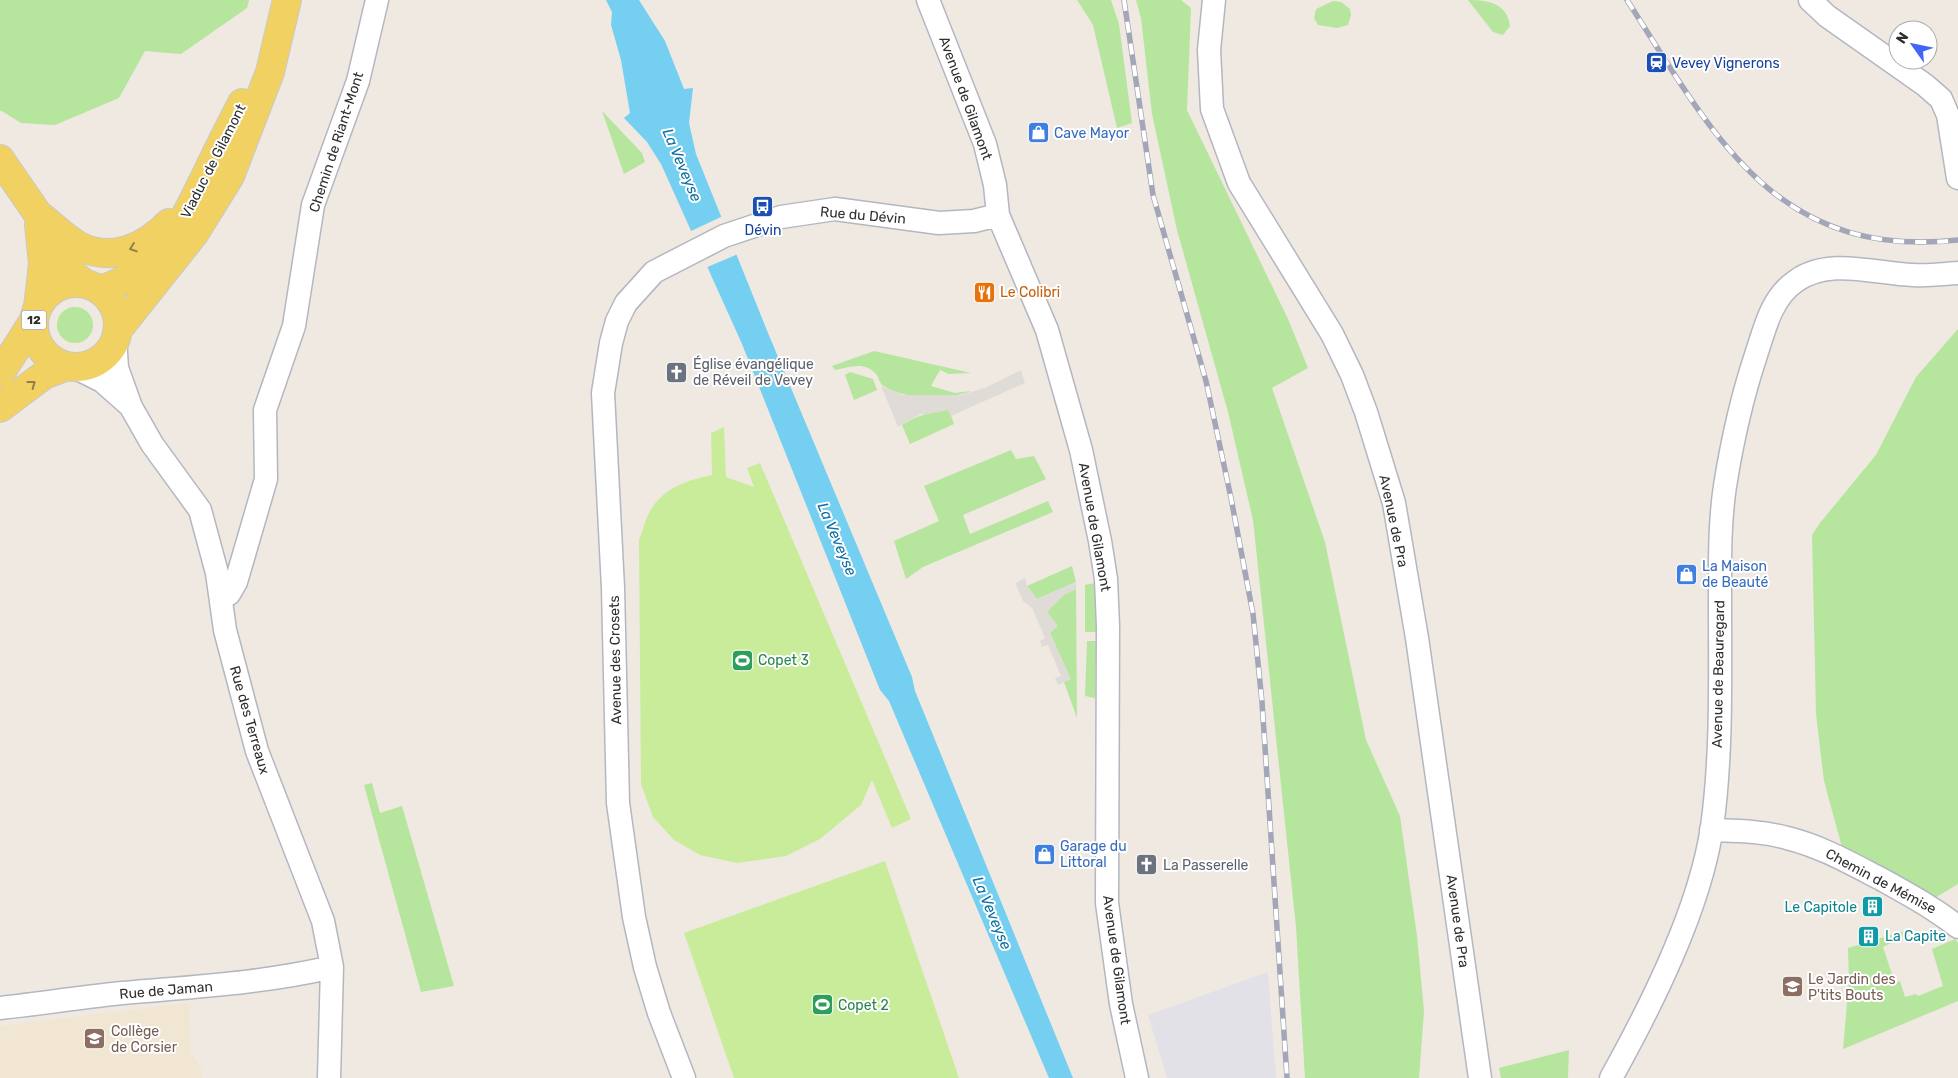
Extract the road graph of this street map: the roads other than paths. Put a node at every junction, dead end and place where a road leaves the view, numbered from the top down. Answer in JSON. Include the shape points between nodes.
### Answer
{"nodes":[{"id":1,"x":287,"y":0,"type":"edge"},
{"id":2,"x":377,"y":0,"type":"edge"},
{"id":3,"x":928,"y":0,"type":"edge"},
{"id":4,"x":1214,"y":0,"type":"edge"},
{"id":5,"x":1812,"y":2,"type":"edge"},
{"id":6,"x":0,"y":159,"type":"edge"},
{"id":7,"x":215,"y":174,"type":"junction"},
{"id":8,"x":1958,"y":178,"type":"edge"},
{"id":9,"x":36,"y":211,"type":"junction"},
{"id":10,"x":998,"y":215,"type":"junction"},
{"id":11,"x":676,"y":260,"type":"joint"},
{"id":12,"x":1958,"y":272,"type":"edge"},
{"id":13,"x":92,"y":287,"type":"junction"},
{"id":14,"x":36,"y":313,"type":"junction"},
{"id":15,"x":116,"y":334,"type":"junction"},
{"id":16,"x":71,"y":366,"type":"junction"},
{"id":17,"x":0,"y":374,"type":"edge"},
{"id":18,"x":131,"y":407,"type":"junction"},
{"id":19,"x":0,"y":408,"type":"edge"},
{"id":20,"x":221,"y":598,"type":"junction"},
{"id":21,"x":1711,"y":830,"type":"junction"},
{"id":22,"x":1958,"y":927,"type":"edge"},
{"id":23,"x":332,"y":968,"type":"junction"},
{"id":24,"x":0,"y":1008,"type":"edge"},
{"id":25,"x":329,"y":1078,"type":"edge"},
{"id":26,"x":684,"y":1078,"type":"edge"},
{"id":27,"x":1137,"y":1078,"type":"edge"},
{"id":28,"x":1480,"y":1078,"type":"edge"},
{"id":29,"x":1611,"y":1078,"type":"edge"}],
"edges":[{"from":1,"to":7,"type":"main road","name":"Viaduc de Gilamont","via":[[270,72]]},
{"from":2,"to":20,"type":"street","name":"Chemin de Riant-Mont","via":[[358,81],[313,205],[294,326],[265,410],[266,479],[236,582],[229,594]]},
{"from":3,"to":10,"type":"street","name":"Avenue de Gilamont","via":[[985,144]]},
{"from":4,"to":28,"type":"street","name":"Avenue de Pra","via":[[1209,50],[1212,109],[1239,183],[1332,334],[1352,375],[1394,503],[1417,638]]},
{"from":5,"to":8,"type":"street","via":[[1941,99],[1948,115]]},
{"from":6,"to":9,"type":"main road","number":"12"},
{"from":7,"to":9,"type":"main road","one_way":true,"via":[[157,235],[145,244],[123,252],[99,253],[85,249]]},
{"from":7,"to":13,"type":"main road","name":"Viaduc de Gilamont","via":[[153,260],[126,280]]},
{"from":7,"to":15,"type":"main road","name":"Viaduc de Gilamont","via":[[194,234]]},
{"from":9,"to":13,"type":"main road","number":"12","via":[[73,274]]},
{"from":9,"to":14,"type":"main road","number":"12","via":[[42,250],[42,286]]},
{"from":10,"to":11,"type":"street","name":"Rue du Dévin","via":[[974,221],[939,223],[818,210],[758,224],[724,236]]},
{"from":10,"to":27,"type":"street","name":"Avenue de Gilamont","via":[[1047,330],[1062,380],[1081,450],[1106,579],[1107,903],[1121,1004]]},
{"from":11,"to":26,"type":"street","name":"Avenue des Crosets","via":[[654,272],[626,303],[611,343],[603,393],[613,588],[618,803],[632,908],[645,967]]},
{"from":12,"to":21,"type":"street","name":"Avenue de Beauregard","via":[[1916,276],[1845,268],[1816,271],[1787,288],[1770,313],[1746,385],[1725,487],[1720,563],[1716,772]]},
{"from":13,"to":14,"type":"main road","number":"12","via":[[67,284],[57,288],[47,294]]},
{"from":13,"to":15,"type":"main road","number":"12","via":[[113,304],[117,316]]},
{"from":14,"to":16,"type":"main road","number":"12","via":[[36,338],[42,350],[51,358]]},
{"from":14,"to":17,"type":"main road","number":"12"},
{"from":15,"to":16,"type":"main road","via":[[112,346],[99,360]]},
{"from":15,"to":18,"type":"street","name":"Rue des Terreaux","via":[[117,368]]},
{"from":16,"to":18,"type":"street","name":"Rue des Terreaux","via":[[102,381]]},
{"from":19,"to":16,"type":"main road","one_way":true,"via":[[44,375]]},
{"from":18,"to":20,"type":"street","name":"Rue des Terreaux","via":[[161,458],[198,506]]},
{"from":20,"to":23,"type":"street","name":"Rue des Terreaux","via":[[224,630],[257,751],[323,921]]},
{"from":21,"to":22,"type":"street","name":"Chemin de Mémise","via":[[1787,838],[1823,850],[1934,908]]},
{"from":21,"to":29,"type":"street","name":"Avenue de Beauregard","via":[[1701,875],[1668,963]]},
{"from":23,"to":24,"type":"street","name":"Rue de Jaman","via":[[186,990],[114,994]]},
{"from":23,"to":25,"type":"street","name":"Rue des Terreaux"}]}
